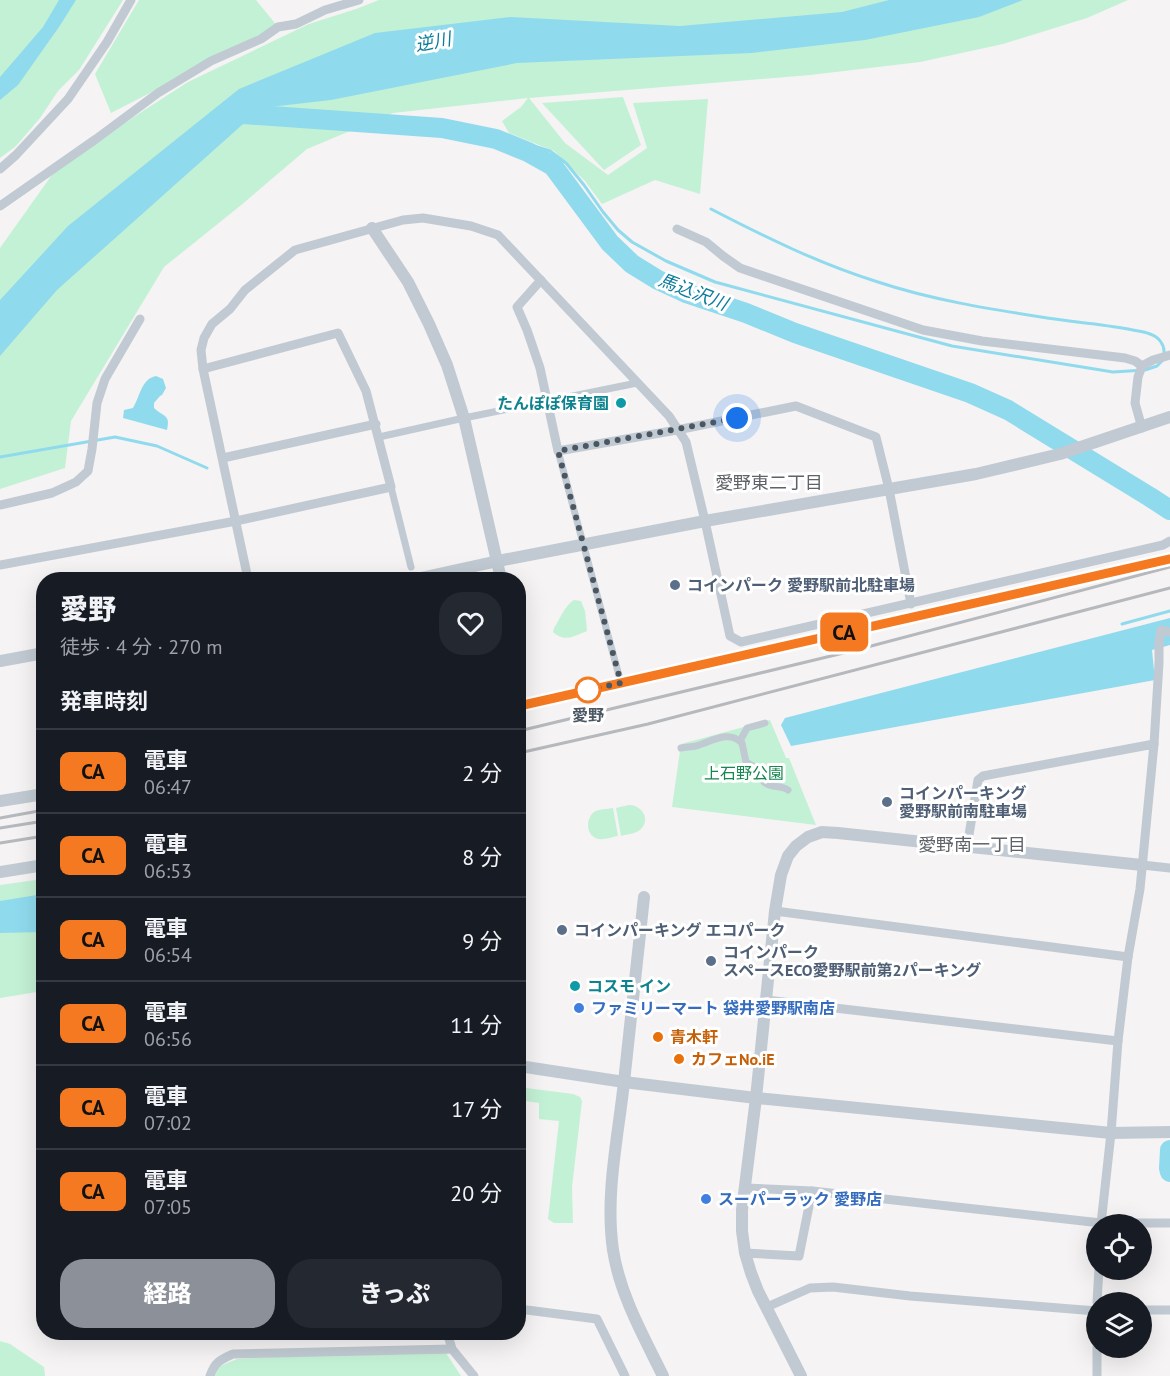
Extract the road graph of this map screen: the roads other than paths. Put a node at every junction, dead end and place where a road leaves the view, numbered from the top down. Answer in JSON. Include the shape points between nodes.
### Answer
{"nodes":[{"id":1,"x":131,"y":0,"type":"edge"},
{"id":2,"x":359,"y":0,"type":"edge"},
{"id":3,"x":0,"y":169,"type":"edge"},
{"id":4,"x":0,"y":206,"type":"edge"},
{"id":5,"x":372,"y":228,"type":"junction"},
{"id":6,"x":677,"y":229,"type":"dead end"},
{"id":7,"x":541,"y":280,"type":"junction"},
{"id":8,"x":140,"y":319,"type":"dead end"},
{"id":9,"x":1170,"y":356,"type":"edge"},
{"id":10,"x":1142,"y":366,"type":"junction"},
{"id":11,"x":203,"y":369,"type":"junction"},
{"id":12,"x":638,"y":383,"type":"junction"},
{"id":13,"x":547,"y":401,"type":"junction"},
{"id":14,"x":1170,"y":417,"type":"edge"},
{"id":15,"x":464,"y":418,"type":"junction"},
{"id":16,"x":376,"y":424,"type":"junction"},
{"id":17,"x":1142,"y":428,"type":"junction"},
{"id":18,"x":677,"y":430,"type":"junction"},
{"id":19,"x":379,"y":437,"type":"junction"},
{"id":20,"x":558,"y":451,"type":"junction"},
{"id":21,"x":223,"y":458,"type":"junction"},
{"id":22,"x":391,"y":487,"type":"junction"},
{"id":23,"x":889,"y":489,"type":"junction"},
{"id":24,"x":0,"y":504,"type":"edge"},
{"id":25,"x":236,"y":521,"type":"junction"},
{"id":26,"x":705,"y":521,"type":"junction"},
{"id":27,"x":1170,"y":541,"type":"edge"},
{"id":28,"x":498,"y":561,"type":"junction"},
{"id":29,"x":0,"y":565,"type":"edge"},
{"id":30,"x":247,"y":572,"type":"edge"},
{"id":31,"x":414,"y":572,"type":"edge"},
{"id":32,"x":421,"y":572,"type":"edge"},
{"id":33,"x":500,"y":572,"type":"edge"},
{"id":34,"x":911,"y":604,"type":"junction"},
{"id":35,"x":1170,"y":632,"type":"edge"},
{"id":36,"x":36,"y":654,"type":"edge"},
{"id":37,"x":0,"y":661,"type":"edge"},
{"id":38,"x":621,"y":683,"type":"dead end"},
{"id":39,"x":765,"y":723,"type":"dead end"},
{"id":40,"x":740,"y":741,"type":"junction"},
{"id":41,"x":1154,"y":744,"type":"junction"},
{"id":42,"x":681,"y":748,"type":"dead end"},
{"id":43,"x":788,"y":790,"type":"dead end"},
{"id":44,"x":36,"y":795,"type":"edge"},
{"id":45,"x":0,"y":801,"type":"edge"},
{"id":46,"x":967,"y":847,"type":"junction"},
{"id":47,"x":1142,"y":865,"type":"junction"},
{"id":48,"x":36,"y":866,"type":"edge"},
{"id":49,"x":1170,"y":868,"type":"edge"},
{"id":50,"x":0,"y":872,"type":"edge"},
{"id":51,"x":644,"y":897,"type":"dead end"},
{"id":52,"x":775,"y":911,"type":"junction"},
{"id":53,"x":1128,"y":957,"type":"junction"},
{"id":54,"x":766,"y":1000,"type":"junction"},
{"id":55,"x":1118,"y":1041,"type":"junction"},
{"id":56,"x":526,"y":1067,"type":"edge"},
{"id":57,"x":624,"y":1082,"type":"junction"},
{"id":58,"x":756,"y":1098,"type":"junction"},
{"id":59,"x":1166,"y":1132,"type":"edge"},
{"id":60,"x":1111,"y":1133,"type":"junction"},
{"id":61,"x":745,"y":1188,"type":"junction"},
{"id":62,"x":812,"y":1191,"type":"junction"},
{"id":63,"x":1102,"y":1214,"type":"edge"},
{"id":64,"x":1086,"y":1221,"type":"edge"},
{"id":65,"x":1152,"y":1223,"type":"edge"},
{"id":66,"x":1170,"y":1223,"type":"edge"},
{"id":67,"x":745,"y":1253,"type":"junction"},
{"id":68,"x":767,"y":1307,"type":"junction"},
{"id":69,"x":526,"y":1310,"type":"edge"},
{"id":70,"x":1086,"y":1310,"type":"edge"},
{"id":71,"x":1152,"y":1310,"type":"edge"},
{"id":72,"x":1170,"y":1310,"type":"edge"},
{"id":73,"x":449,"y":1340,"type":"edge"},
{"id":74,"x":452,"y":1349,"type":"junction"},
{"id":75,"x":1097,"y":1358,"type":"edge"},
{"id":76,"x":210,"y":1376,"type":"edge"},
{"id":77,"x":474,"y":1376,"type":"edge"},
{"id":78,"x":625,"y":1376,"type":"edge"},
{"id":79,"x":663,"y":1376,"type":"edge"},
{"id":80,"x":801,"y":1376,"type":"edge"},
{"id":81,"x":1097,"y":1376,"type":"edge"}],
"edges":[{"from":1,"to":3,"type":"street","via":[[68,99]]},
{"from":2,"to":4,"type":"street","via":[[278,27],[261,39],[211,61],[158,93]]},
{"from":5,"to":7,"type":"street","via":[[423,218],[471,226],[498,236]]},
{"from":5,"to":11,"type":"street","via":[[295,250],[245,290],[212,324],[204,338]]},
{"from":5,"to":15,"type":"street","via":[[408,282],[429,324]]},
{"from":6,"to":10,"type":"street","via":[[706,242],[740,268],[923,330],[1125,358]]},
{"from":7,"to":12,"type":"street"},
{"from":7,"to":13,"type":"street","via":[[517,307],[540,368]]},
{"from":8,"to":24,"type":"street","via":[[105,379],[97,403],[88,471],[76,482],[52,493]]},
{"from":9,"to":10,"type":"street"},
{"from":10,"to":17,"type":"street","via":[[1135,403]]},
{"from":11,"to":16,"type":"street","via":[[338,333],[366,391]]},
{"from":11,"to":21,"type":"street"},
{"from":12,"to":13,"type":"street"},
{"from":12,"to":18,"type":"street"},
{"from":13,"to":15,"type":"street"},
{"from":13,"to":20,"type":"street"},
{"from":14,"to":17,"type":"street"},
{"from":15,"to":19,"type":"street"},
{"from":15,"to":28,"type":"street"},
{"from":16,"to":19,"type":"street"},
{"from":16,"to":21,"type":"street"},
{"from":17,"to":23,"type":"street","via":[[1060,454]]},
{"from":18,"to":20,"type":"street"},
{"from":18,"to":23,"type":"street","via":[[796,406],[876,437]]},
{"from":18,"to":26,"type":"street","via":[[686,442]]},
{"from":19,"to":22,"type":"street"},
{"from":20,"to":38,"type":"street"},
{"from":21,"to":25,"type":"street"},
{"from":22,"to":25,"type":"street"},
{"from":22,"to":31,"type":"street"},
{"from":23,"to":26,"type":"street"},
{"from":23,"to":34,"type":"street"},
{"from":25,"to":29,"type":"street"},
{"from":25,"to":30,"type":"street"},
{"from":26,"to":28,"type":"street"},
{"from":26,"to":34,"type":"street","via":[[730,636],[741,642]]},
{"from":27,"to":34,"type":"street"},
{"from":28,"to":32,"type":"street"},
{"from":28,"to":33,"type":"street"},
{"from":35,"to":41,"type":"street","via":[[1161,630],[1159,642]]},
{"from":36,"to":37,"type":"street"},
{"from":39,"to":40,"type":"street","via":[[747,728]]},
{"from":40,"to":42,"type":"street","via":[[727,736]]},
{"from":40,"to":43,"type":"street","via":[[746,762],[761,771],[764,782]]},
{"from":41,"to":46,"type":"street","via":[[983,776],[978,780]]},
{"from":41,"to":47,"type":"street"},
{"from":44,"to":45,"type":"street"},
{"from":46,"to":47,"type":"street"},
{"from":46,"to":52,"type":"street","via":[[822,832],[796,846],[784,866]]},
{"from":47,"to":49,"type":"street"},
{"from":47,"to":53,"type":"street"},
{"from":48,"to":50,"type":"street"},
{"from":51,"to":57,"type":"street"},
{"from":52,"to":53,"type":"street"},
{"from":52,"to":54,"type":"street"},
{"from":53,"to":55,"type":"street"},
{"from":54,"to":55,"type":"street"},
{"from":54,"to":58,"type":"street"},
{"from":55,"to":60,"type":"street"},
{"from":56,"to":57,"type":"street"},
{"from":57,"to":58,"type":"street"},
{"from":57,"to":79,"type":"street","via":[[610,1196],[612,1240],[624,1292]]},
{"from":58,"to":60,"type":"street"},
{"from":58,"to":61,"type":"street"},
{"from":59,"to":60,"type":"street"},
{"from":60,"to":63,"type":"street"},
{"from":61,"to":62,"type":"street"},
{"from":61,"to":67,"type":"street"},
{"from":62,"to":64,"type":"street"},
{"from":62,"to":67,"type":"street","via":[[799,1256]]},
{"from":65,"to":66,"type":"street"},
{"from":67,"to":68,"type":"street"},
{"from":68,"to":70,"type":"street","via":[[810,1288],[833,1287]]},
{"from":68,"to":80,"type":"street"},
{"from":69,"to":78,"type":"street","via":[[597,1319]]},
{"from":71,"to":72,"type":"street"},
{"from":73,"to":74,"type":"street"},
{"from":74,"to":76,"type":"street","via":[[233,1354],[213,1366]]},
{"from":74,"to":77,"type":"street"},
{"from":75,"to":81,"type":"street"}]}
